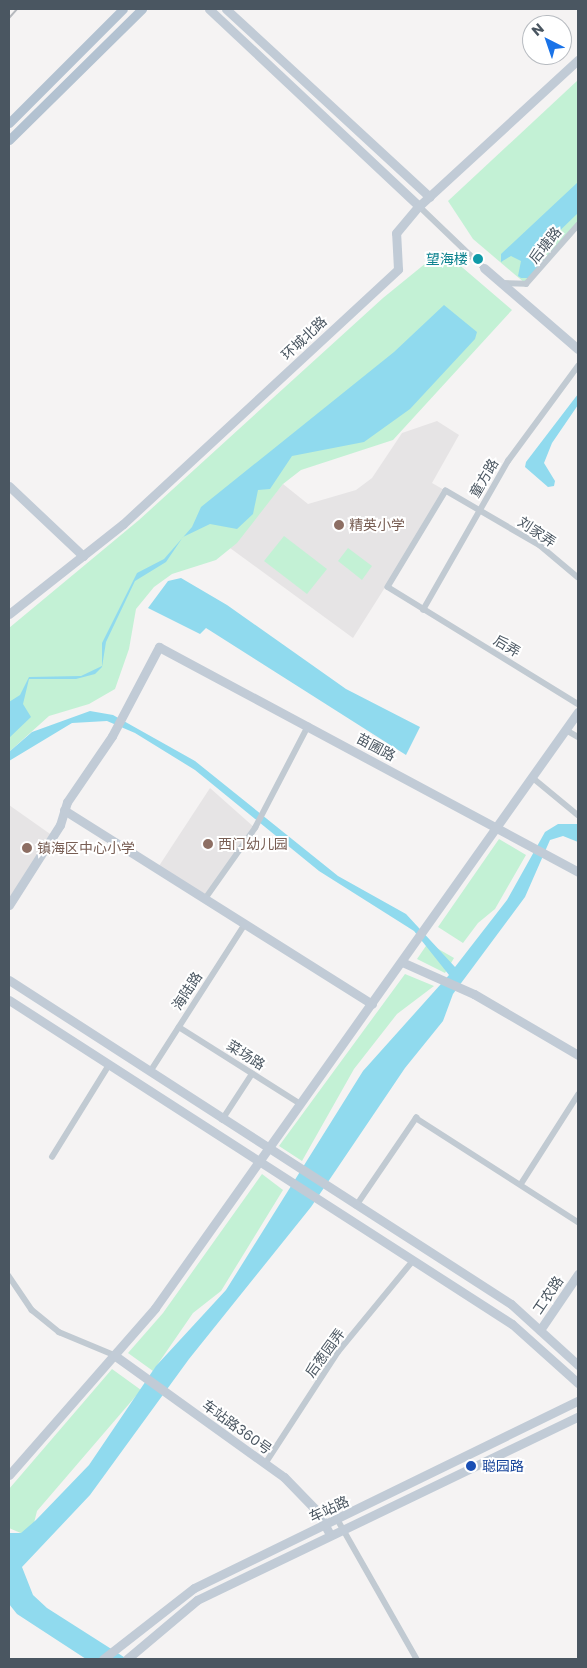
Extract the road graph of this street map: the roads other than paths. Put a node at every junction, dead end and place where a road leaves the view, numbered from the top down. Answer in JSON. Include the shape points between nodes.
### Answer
{"nodes":[{"id":1,"x":122,"y":9,"type":"edge"},
{"id":2,"x":142,"y":9,"type":"edge"},
{"id":3,"x":209,"y":9,"type":"edge"},
{"id":4,"x":226,"y":9,"type":"edge"},
{"id":5,"x":578,"y":60,"type":"edge"},
{"id":6,"x":9,"y":123,"type":"edge"},
{"id":7,"x":9,"y":140,"type":"edge"},
{"id":8,"x":430,"y":197,"type":"junction"},
{"id":9,"x":419,"y":206,"type":"junction"},
{"id":10,"x":578,"y":225,"type":"edge"},
{"id":11,"x":469,"y":254,"type":"tunnel mouth"},
{"id":12,"x":484,"y":268,"type":"tunnel mouth"},
{"id":13,"x":502,"y":283,"type":"junction"},
{"id":14,"x":578,"y":348,"type":"edge"},
{"id":15,"x":578,"y":366,"type":"edge"},
{"id":16,"x":9,"y":486,"type":"edge"},
{"id":17,"x":480,"y":510,"type":"junction"},
{"id":18,"x":83,"y":556,"type":"junction"},
{"id":19,"x":578,"y":578,"type":"edge"},
{"id":20,"x":423,"y":610,"type":"junction"},
{"id":21,"x":9,"y":614,"type":"edge"},
{"id":22,"x":578,"y":704,"type":"edge"},
{"id":23,"x":578,"y":712,"type":"edge"},
{"id":24,"x":308,"y":726,"type":"junction"},
{"id":25,"x":566,"y":730,"type":"junction"},
{"id":26,"x":578,"y":737,"type":"edge"},
{"id":27,"x":532,"y":777,"type":"junction"},
{"id":28,"x":64,"y":810,"type":"junction"},
{"id":29,"x":578,"y":815,"type":"edge"},
{"id":30,"x":496,"y":827,"type":"junction"},
{"id":31,"x":578,"y":872,"type":"edge"},
{"id":32,"x":205,"y":899,"type":"junction"},
{"id":33,"x":9,"y":905,"type":"edge"},
{"id":34,"x":245,"y":924,"type":"junction"},
{"id":35,"x":402,"y":962,"type":"junction"},
{"id":36,"x":9,"y":980,"type":"edge"},
{"id":37,"x":9,"y":1000,"type":"edge"},
{"id":38,"x":372,"y":1004,"type":"junction"},
{"id":39,"x":179,"y":1027,"type":"junction"},
{"id":40,"x":578,"y":1055,"type":"edge"},
{"id":41,"x":109,"y":1065,"type":"junction"},
{"id":42,"x":150,"y":1072,"type":"junction"},
{"id":43,"x":252,"y":1074,"type":"junction"},
{"id":44,"x":578,"y":1095,"type":"edge"},
{"id":45,"x":300,"y":1104,"type":"junction"},
{"id":46,"x":222,"y":1120,"type":"junction"},
{"id":47,"x":268,"y":1150,"type":"junction"},
{"id":48,"x":52,"y":1157,"type":"dead end"},
{"id":49,"x":259,"y":1162,"type":"junction"},
{"id":50,"x":521,"y":1184,"type":"junction"},
{"id":51,"x":356,"y":1207,"type":"junction"},
{"id":52,"x":578,"y":1222,"type":"edge"},
{"id":53,"x":412,"y":1262,"type":"junction"},
{"id":54,"x":578,"y":1274,"type":"edge"},
{"id":55,"x":9,"y":1276,"type":"edge"},
{"id":56,"x":540,"y":1330,"type":"junction"},
{"id":57,"x":114,"y":1355,"type":"junction"},
{"id":58,"x":578,"y":1366,"type":"edge"},
{"id":59,"x":578,"y":1383,"type":"edge"},
{"id":60,"x":578,"y":1401,"type":"edge"},
{"id":61,"x":578,"y":1417,"type":"edge"},
{"id":62,"x":265,"y":1464,"type":"junction"},
{"id":63,"x":9,"y":1475,"type":"edge"},
{"id":64,"x":338,"y":1520,"type":"junction"},
{"id":65,"x":325,"y":1526,"type":"junction"},
{"id":66,"x":344,"y":1530,"type":"junction"},
{"id":67,"x":330,"y":1536,"type":"junction"},
{"id":68,"x":130,"y":1657,"type":"edge"},
{"id":69,"x":103,"y":1659,"type":"edge"},
{"id":70,"x":417,"y":1659,"type":"edge"}],
"edges":[{"from":1,"to":6,"type":"main road"},
{"from":2,"to":7,"type":"main road"},
{"from":3,"to":9,"type":"street"},
{"from":4,"to":8,"type":"street"},
{"from":5,"to":8,"type":"street","name":"环城北路"},
{"from":8,"to":9,"type":"street","name":"环城北路"},
{"from":9,"to":11,"type":"street"},
{"from":9,"to":18,"type":"street","name":"环城北路","via":[[396,233],[398,269],[123,524]]},
{"from":10,"to":13,"type":"street","name":"后塘路","via":[[526,284]]},
{"from":12,"to":13,"type":"street"},
{"from":13,"to":14,"type":"street"},
{"from":15,"to":17,"type":"street","name":"童方路","via":[[508,461]]},
{"from":16,"to":18,"type":"street"},
{"from":17,"to":19,"type":"street","name":"刘家弄","via":[[540,546]]},
{"from":17,"to":20,"type":"street","name":"童方路"},
{"from":17,"to":20,"type":"street","name":"刘家弄","via":[[446,491],[388,587]]},
{"from":18,"to":21,"type":"street","name":"环城北路"},
{"from":20,"to":22,"type":"street","name":"后弄"},
{"from":23,"to":25,"type":"street"},
{"from":24,"to":28,"type":"street","name":"苗圃路","via":[[160,646],[112,736]]},
{"from":24,"to":30,"type":"street","name":"苗圃路"},
{"from":24,"to":32,"type":"street","via":[[255,828]]},
{"from":25,"to":26,"type":"street"},
{"from":25,"to":27,"type":"street"},
{"from":27,"to":29,"type":"street"},
{"from":27,"to":30,"type":"street"},
{"from":28,"to":32,"type":"street"},
{"from":28,"to":33,"type":"street","via":[[60,825]]},
{"from":30,"to":31,"type":"street","name":"苗圃路"},
{"from":30,"to":35,"type":"street"},
{"from":32,"to":34,"type":"street"},
{"from":34,"to":38,"type":"street"},
{"from":34,"to":39,"type":"street","name":"海陆路"},
{"from":35,"to":38,"type":"street"},
{"from":35,"to":40,"type":"street","via":[[462,989]]},
{"from":36,"to":42,"type":"street"},
{"from":37,"to":41,"type":"street"},
{"from":38,"to":45,"type":"street"},
{"from":39,"to":42,"type":"street","name":"海陆路"},
{"from":39,"to":43,"type":"street","name":"菜场路"},
{"from":41,"to":48,"type":"street"},
{"from":41,"to":49,"type":"street"},
{"from":42,"to":46,"type":"street"},
{"from":43,"to":45,"type":"street","name":"菜场路"},
{"from":43,"to":46,"type":"street"},
{"from":44,"to":50,"type":"street"},
{"from":45,"to":47,"type":"street"},
{"from":46,"to":47,"type":"street"},
{"from":47,"to":49,"type":"street"},
{"from":47,"to":51,"type":"street"},
{"from":49,"to":53,"type":"street"},
{"from":49,"to":57,"type":"street","via":[[155,1308]]},
{"from":50,"to":51,"type":"street","via":[[416,1118]]},
{"from":50,"to":52,"type":"street"},
{"from":51,"to":56,"type":"street","via":[[511,1304]]},
{"from":53,"to":59,"type":"street","via":[[512,1324]]},
{"from":53,"to":62,"type":"street","name":"后葱园弄","via":[[338,1352]]},
{"from":54,"to":56,"type":"street","name":"工农路"},
{"from":55,"to":57,"type":"street","via":[[32,1310],[59,1332]]},
{"from":56,"to":58,"type":"street"},
{"from":57,"to":62,"type":"street","name":"车站路360号"},
{"from":57,"to":63,"type":"street"},
{"from":60,"to":64,"type":"street","name":"车站路"},
{"from":61,"to":66,"type":"street","name":"车站路"},
{"from":62,"to":65,"type":"street","name":"车站路360号","via":[[312,1505]]},
{"from":64,"to":65,"type":"street","name":"车站路"},
{"from":64,"to":66,"type":"street"},
{"from":65,"to":67,"type":"street","name":"车站路360号"},
{"from":65,"to":69,"type":"street","name":"车站路","via":[[194,1588]]},
{"from":66,"to":67,"type":"street","name":"车站路"},
{"from":66,"to":70,"type":"street"},
{"from":67,"to":68,"type":"street","name":"车站路","via":[[198,1600]]}]}
